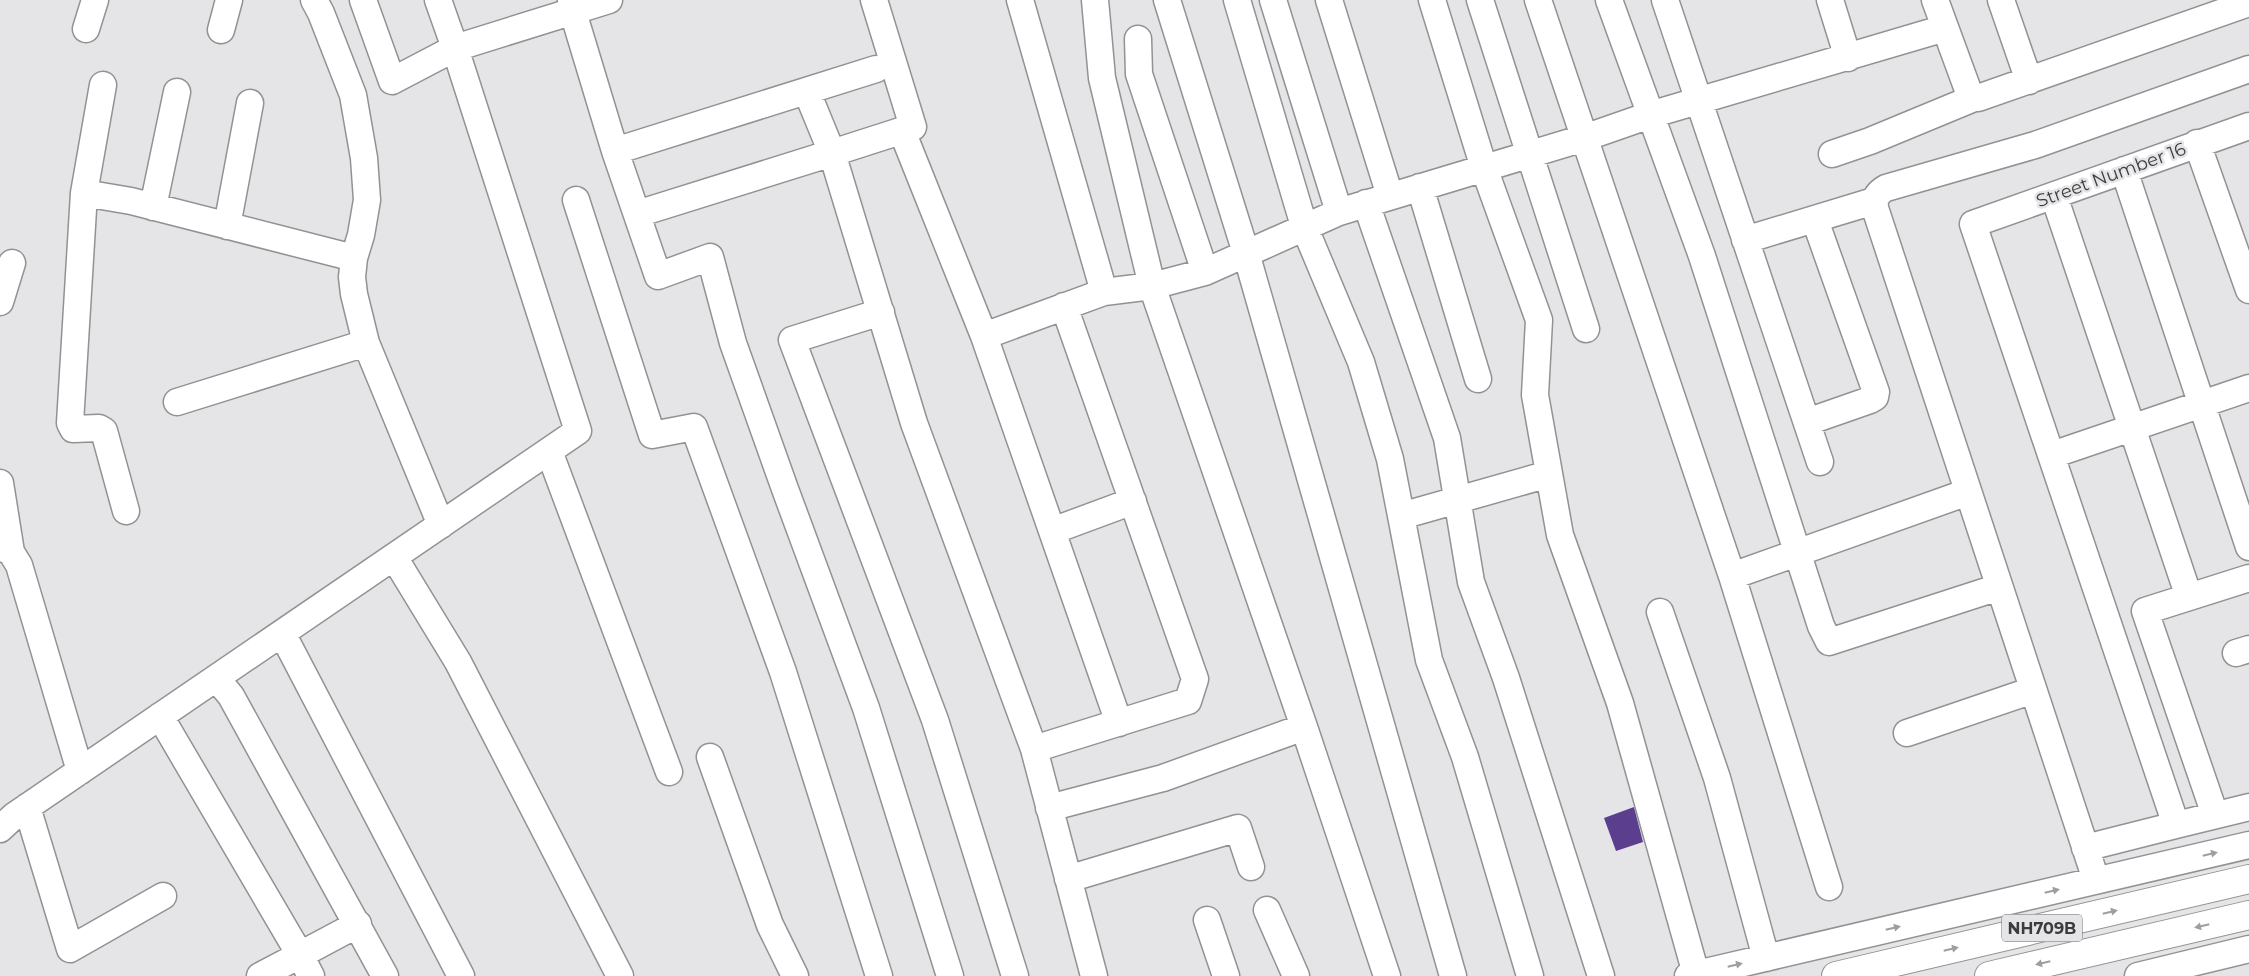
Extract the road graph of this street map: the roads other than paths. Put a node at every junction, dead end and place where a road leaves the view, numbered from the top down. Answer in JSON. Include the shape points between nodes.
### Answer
{"nodes":[{"id":1,"x":95,"y":0,"type":"edge"},
{"id":2,"x":229,"y":0,"type":"edge"},
{"id":3,"x":314,"y":0,"type":"edge"},
{"id":4,"x":363,"y":0,"type":"edge"},
{"id":5,"x":438,"y":0,"type":"edge"},
{"id":6,"x":609,"y":0,"type":"edge"},
{"id":7,"x":874,"y":0,"type":"edge"},
{"id":8,"x":1020,"y":0,"type":"edge"},
{"id":9,"x":1095,"y":0,"type":"edge"},
{"id":10,"x":1167,"y":0,"type":"edge"},
{"id":11,"x":1237,"y":0,"type":"edge"},
{"id":12,"x":1273,"y":0,"type":"edge"},
{"id":13,"x":1329,"y":0,"type":"edge"},
{"id":14,"x":1432,"y":0,"type":"edge"},
{"id":15,"x":1480,"y":0,"type":"edge"},
{"id":16,"x":1538,"y":0,"type":"edge"},
{"id":17,"x":1609,"y":0,"type":"edge"},
{"id":18,"x":1665,"y":0,"type":"edge"},
{"id":19,"x":1830,"y":0,"type":"edge"},
{"id":20,"x":1935,"y":0,"type":"edge"},
{"id":21,"x":2001,"y":0,"type":"edge"},
{"id":22,"x":2249,"y":3,"type":"edge"},
{"id":23,"x":572,"y":6,"type":"edge"},
{"id":24,"x":1945,"y":28,"type":"junction"},
{"id":25,"x":86,"y":29,"type":"dead end"},
{"id":26,"x":220,"y":30,"type":"dead end"},
{"id":27,"x":1138,"y":39,"type":"dead end"},
{"id":28,"x":456,"y":48,"type":"junction"},
{"id":29,"x":1848,"y":58,"type":"junction"},
{"id":30,"x":876,"y":69,"type":"dead end"},
{"id":31,"x":2249,"y":69,"type":"edge"},
{"id":32,"x":2029,"y":82,"type":"junction"},
{"id":33,"x":103,"y":85,"type":"dead end"},
{"id":34,"x":177,"y":92,"type":"dead end"},
{"id":35,"x":807,"y":92,"type":"junction"},
{"id":36,"x":1974,"y":98,"type":"junction"},
{"id":37,"x":1699,"y":101,"type":"junction"},
{"id":38,"x":250,"y":103,"type":"dead end"},
{"id":39,"x":1650,"y":115,"type":"junction"},
{"id":40,"x":902,"y":131,"type":"junction"},
{"id":41,"x":2247,"y":131,"type":"edge"},
{"id":42,"x":1584,"y":138,"type":"junction"},
{"id":43,"x":2197,"y":143,"type":"junction"},
{"id":44,"x":615,"y":150,"type":"junction"},
{"id":45,"x":832,"y":153,"type":"junction"},
{"id":46,"x":1832,"y":154,"type":"dead end"},
{"id":47,"x":1528,"y":155,"type":"junction"},
{"id":48,"x":1484,"y":168,"type":"junction"},
{"id":49,"x":2124,"y":170,"type":"junction"},
{"id":50,"x":1420,"y":187,"type":"junction"},
{"id":51,"x":84,"y":193,"type":"junction"},
{"id":52,"x":2054,"y":196,"type":"junction"},
{"id":53,"x":576,"y":200,"type":"dead end"},
{"id":54,"x":1378,"y":200,"type":"junction"},
{"id":55,"x":1874,"y":201,"type":"junction"},
{"id":56,"x":153,"y":207,"type":"junction"},
{"id":57,"x":1338,"y":212,"type":"junction"},
{"id":58,"x":637,"y":214,"type":"junction"},
{"id":59,"x":1815,"y":220,"type":"junction"},
{"id":60,"x":227,"y":226,"type":"junction"},
{"id":61,"x":1304,"y":226,"type":"junction"},
{"id":62,"x":1745,"y":240,"type":"junction"},
{"id":63,"x":1246,"y":253,"type":"junction"},
{"id":64,"x":354,"y":258,"type":"junction"},
{"id":65,"x":12,"y":263,"type":"dead end"},
{"id":66,"x":1205,"y":272,"type":"junction"},
{"id":67,"x":1152,"y":286,"type":"junction"},
{"id":68,"x":2249,"y":290,"type":"edge"},
{"id":69,"x":1104,"y":292,"type":"junction"},
{"id":70,"x":0,"y":302,"type":"edge"},
{"id":71,"x":1064,"y":306,"type":"junction"},
{"id":72,"x":881,"y":312,"type":"junction"},
{"id":73,"x":1586,"y":329,"type":"dead end"},
{"id":74,"x":984,"y":336,"type":"junction"},
{"id":75,"x":366,"y":342,"type":"junction"},
{"id":76,"x":1478,"y":380,"type":"dead end"},
{"id":77,"x":2249,"y":388,"type":"edge"},
{"id":78,"x":177,"y":402,"type":"dead end"},
{"id":79,"x":2202,"y":403,"type":"junction"},
{"id":80,"x":1807,"y":422,"type":"junction"},
{"id":81,"x":2132,"y":428,"type":"junction"},
{"id":82,"x":550,"y":451,"type":"junction"},
{"id":83,"x":2052,"y":456,"type":"junction"},
{"id":84,"x":1820,"y":462,"type":"dead end"},
{"id":85,"x":1549,"y":474,"type":"junction"},
{"id":86,"x":0,"y":483,"type":"edge"},
{"id":87,"x":1968,"y":492,"type":"junction"},
{"id":88,"x":1457,"y":500,"type":"junction"},
{"id":89,"x":1133,"y":501,"type":"junction"},
{"id":90,"x":126,"y":511,"type":"dead end"},
{"id":91,"x":1401,"y":516,"type":"junction"},
{"id":92,"x":441,"y":525,"type":"junction"},
{"id":93,"x":1052,"y":531,"type":"junction"},
{"id":94,"x":2249,"y":547,"type":"edge"},
{"id":95,"x":6,"y":550,"type":"edge"},
{"id":96,"x":1798,"y":552,"type":"junction"},
{"id":97,"x":394,"y":557,"type":"junction"},
{"id":98,"x":1732,"y":576,"type":"junction"},
{"id":99,"x":2249,"y":578,"type":"edge"},
{"id":100,"x":2000,"y":587,"type":"junction"},
{"id":101,"x":2189,"y":597,"type":"junction"},
{"id":102,"x":1660,"y":612,"type":"dead end"},
{"id":103,"x":282,"y":633,"type":"junction"},
{"id":104,"x":216,"y":678,"type":"junction"},
{"id":105,"x":2033,"y":690,"type":"junction"},
{"id":106,"x":160,"y":716,"type":"junction"},
{"id":107,"x":1119,"y":723,"type":"junction"},
{"id":108,"x":1304,"y":727,"type":"junction"},
{"id":109,"x":1907,"y":733,"type":"dead end"},
{"id":110,"x":1034,"y":749,"type":"junction"},
{"id":111,"x":710,"y":757,"type":"dead end"},
{"id":112,"x":80,"y":771,"type":"junction"},
{"id":113,"x":669,"y":772,"type":"dead end"},
{"id":114,"x":2249,"y":806,"type":"edge"},
{"id":115,"x":1049,"y":808,"type":"junction"},
{"id":116,"x":2215,"y":815,"type":"junction"},
{"id":117,"x":10,"y":816,"type":"edge"},
{"id":118,"x":2176,"y":825,"type":"junction"},
{"id":119,"x":2249,"y":845,"type":"edge"},
{"id":120,"x":2085,"y":848,"type":"junction"},
{"id":121,"x":1251,"y":867,"type":"dead end"},
{"id":122,"x":1068,"y":879,"type":"junction"},
{"id":123,"x":2249,"y":879,"type":"edge"},
{"id":124,"x":2096,"y":880,"type":"junction"},
{"id":125,"x":1829,"y":887,"type":"dead end"},
{"id":126,"x":163,"y":896,"type":"dead end"},
{"id":127,"x":1267,"y":910,"type":"dead end"},
{"id":128,"x":2249,"y":915,"type":"edge"},
{"id":129,"x":1207,"y":920,"type":"dead end"},
{"id":130,"x":358,"y":924,"type":"junction"},
{"id":131,"x":1762,"y":942,"type":"junction"},
{"id":132,"x":2249,"y":950,"type":"edge"},
{"id":133,"x":1690,"y":961,"type":"edge"},
{"id":134,"x":305,"y":965,"type":"edge"},
{"id":135,"x":1599,"y":968,"type":"edge"},
{"id":136,"x":1530,"y":975,"type":"edge"},
{"id":137,"x":260,"y":976,"type":"edge"},
{"id":138,"x":385,"y":976,"type":"edge"},
{"id":139,"x":461,"y":976,"type":"edge"},
{"id":140,"x":620,"y":976,"type":"edge"},
{"id":141,"x":795,"y":976,"type":"edge"},
{"id":142,"x":879,"y":976,"type":"edge"},
{"id":143,"x":950,"y":976,"type":"edge"},
{"id":144,"x":1015,"y":976,"type":"edge"},
{"id":145,"x":1094,"y":976,"type":"edge"},
{"id":146,"x":1226,"y":976,"type":"edge"},
{"id":147,"x":1296,"y":976,"type":"edge"},
{"id":148,"x":1387,"y":976,"type":"edge"},
{"id":149,"x":1454,"y":976,"type":"edge"},
{"id":150,"x":1836,"y":976,"type":"edge"},
{"id":151,"x":1989,"y":976,"type":"edge"},
{"id":152,"x":2138,"y":976,"type":"edge"}],
"edges":[{"from":1,"to":25,"type":"street"},
{"from":2,"to":26,"type":"street"},
{"from":3,"to":64,"type":"street","via":[[354,95],[364,158],[366,200]]},
{"from":4,"to":28,"type":"street","via":[[392,81]]},
{"from":5,"to":28,"type":"street"},
{"from":6,"to":23,"type":"street"},
{"from":7,"to":40,"type":"street","via":[[913,127]]},
{"from":8,"to":69,"type":"street"},
{"from":9,"to":67,"type":"street","via":[[1102,78]]},
{"from":10,"to":63,"type":"street"},
{"from":11,"to":61,"type":"street"},
{"from":12,"to":57,"type":"street"},
{"from":13,"to":54,"type":"street"},
{"from":14,"to":48,"type":"street"},
{"from":15,"to":47,"type":"street"},
{"from":16,"to":42,"type":"street"},
{"from":17,"to":39,"type":"street"},
{"from":18,"to":37,"type":"street"},
{"from":19,"to":29,"type":"street"},
{"from":20,"to":24,"type":"street"},
{"from":21,"to":32,"type":"street"},
{"from":22,"to":32,"type":"street"},
{"from":23,"to":28,"type":"street"},
{"from":23,"to":44,"type":"street"},
{"from":24,"to":29,"type":"street"},
{"from":24,"to":36,"type":"street"},
{"from":27,"to":66,"type":"street","via":[[1139,74]]},
{"from":28,"to":82,"type":"street","via":[[578,431]]},
{"from":29,"to":37,"type":"street"},
{"from":30,"to":35,"type":"street"},
{"from":31,"to":55,"type":"street","via":[[2035,145],[1886,188]]},
{"from":32,"to":36,"type":"street"},
{"from":33,"to":51,"type":"street"},
{"from":34,"to":56,"type":"street"},
{"from":35,"to":44,"type":"street"},
{"from":35,"to":45,"type":"street"},
{"from":36,"to":46,"type":"street"},
{"from":37,"to":39,"type":"street"},
{"from":37,"to":62,"type":"street"},
{"from":38,"to":60,"type":"street"},
{"from":39,"to":42,"type":"street"},
{"from":39,"to":96,"type":"street","via":[[1705,265]]},
{"from":40,"to":45,"type":"street"},
{"from":40,"to":74,"type":"street"},
{"from":41,"to":43,"type":"street","name":"Street Number 16"},
{"from":42,"to":47,"type":"street"},
{"from":42,"to":98,"type":"street"},
{"from":43,"to":49,"type":"street","name":"Street Number 16"},
{"from":43,"to":68,"type":"street"},
{"from":44,"to":58,"type":"street"},
{"from":45,"to":58,"type":"street"},
{"from":45,"to":72,"type":"street"},
{"from":47,"to":48,"type":"street"},
{"from":47,"to":73,"type":"street"},
{"from":48,"to":50,"type":"street"},
{"from":48,"to":85,"type":"street","via":[[1539,320],[1535,395]]},
{"from":49,"to":52,"type":"street","name":"Street Number 16"},
{"from":49,"to":79,"type":"street"},
{"from":50,"to":54,"type":"street"},
{"from":50,"to":76,"type":"street"},
{"from":51,"to":56,"type":"street"},
{"from":51,"to":90,"type":"street","via":[[70,426],[73,429],[99,428],[104,431]]},
{"from":52,"to":81,"type":"street"},
{"from":52,"to":83,"type":"street","name":"Street Number 16","via":[[1973,224]]},
{"from":53,"to":142,"type":"street","via":[[652,435],[694,427],[783,672]]},
{"from":54,"to":57,"type":"street"},
{"from":54,"to":88,"type":"street","via":[[1447,438]]},
{"from":55,"to":59,"type":"street"},
{"from":55,"to":87,"type":"street"},
{"from":56,"to":60,"type":"street"},
{"from":57,"to":61,"type":"street"},
{"from":58,"to":143,"type":"street","via":[[658,276],[710,257],[734,343],[866,708]]},
{"from":59,"to":62,"type":"street"},
{"from":59,"to":80,"type":"street","via":[[1876,392],[1870,400]]},
{"from":60,"to":64,"type":"street"},
{"from":61,"to":63,"type":"street"},
{"from":61,"to":91,"type":"street","via":[[1361,362],[1390,459]]},
{"from":62,"to":80,"type":"street"},
{"from":63,"to":66,"type":"street"},
{"from":63,"to":149,"type":"street"},
{"from":64,"to":75,"type":"street","via":[[354,294]]},
{"from":65,"to":70,"type":"street"},
{"from":66,"to":67,"type":"street"},
{"from":67,"to":69,"type":"street"},
{"from":67,"to":108,"type":"street"},
{"from":69,"to":71,"type":"street"},
{"from":71,"to":74,"type":"street"},
{"from":71,"to":89,"type":"street"},
{"from":72,"to":110,"type":"street","via":[[914,423]]},
{"from":72,"to":144,"type":"street","via":[[792,340],[936,720]]},
{"from":74,"to":93,"type":"street"},
{"from":75,"to":78,"type":"street"},
{"from":75,"to":92,"type":"street"},
{"from":77,"to":79,"type":"street"},
{"from":79,"to":81,"type":"street"},
{"from":79,"to":94,"type":"street"},
{"from":80,"to":84,"type":"street"},
{"from":81,"to":83,"type":"street"},
{"from":81,"to":101,"type":"street"},
{"from":82,"to":92,"type":"street"},
{"from":82,"to":113,"type":"street"},
{"from":83,"to":118,"type":"street"},
{"from":85,"to":88,"type":"street"},
{"from":85,"to":133,"type":"street","via":[[1560,535],[1620,703]]},
{"from":86,"to":95,"type":"street"},
{"from":87,"to":96,"type":"street"},
{"from":87,"to":100,"type":"street"},
{"from":88,"to":91,"type":"street"},
{"from":88,"to":135,"type":"street","via":[[1471,582],[1506,678]]},
{"from":89,"to":93,"type":"street"},
{"from":89,"to":107,"type":"street","via":[[1195,679],[1188,701]]},
{"from":91,"to":136,"type":"street","via":[[1430,660],[1465,757]]},
{"from":92,"to":97,"type":"street"},
{"from":93,"to":107,"type":"street"},
{"from":95,"to":112,"type":"street","via":[[19,565]]},
{"from":96,"to":98,"type":"street"},
{"from":96,"to":100,"type":"street","via":[[1829,642]]},
{"from":97,"to":103,"type":"street"},
{"from":97,"to":140,"type":"street","via":[[458,662]]},
{"from":98,"to":125,"type":"street"},
{"from":99,"to":101,"type":"street"},
{"from":100,"to":105,"type":"street"},
{"from":101,"to":116,"type":"street","via":[[2145,611]]},
{"from":102,"to":131,"type":"street","via":[[1717,778]]},
{"from":103,"to":104,"type":"street"},
{"from":103,"to":139,"type":"street"},
{"from":104,"to":106,"type":"street"},
{"from":104,"to":130,"type":"street","via":[[231,696]]},
{"from":105,"to":109,"type":"street"},
{"from":105,"to":120,"type":"street"},
{"from":106,"to":112,"type":"street"},
{"from":106,"to":134,"type":"street"},
{"from":107,"to":110,"type":"street"},
{"from":108,"to":115,"type":"street","via":[[1163,778]]},
{"from":108,"to":148,"type":"street"},
{"from":110,"to":115,"type":"street"},
{"from":111,"to":141,"type":"street","via":[[770,925]]},
{"from":112,"to":117,"type":"street"},
{"from":114,"to":116,"type":"street"},
{"from":115,"to":122,"type":"street"},
{"from":116,"to":118,"type":"street"},
{"from":117,"to":126,"type":"street","via":[[70,949]]},
{"from":118,"to":120,"type":"street"},
{"from":124,"to":119,"type":"street","one_way":true},
{"from":120,"to":124,"type":"street"},
{"from":121,"to":122,"type":"street","via":[[1238,828]]},
{"from":122,"to":145,"type":"street"},
{"from":150,"to":123,"type":"highway","number":"NH709B","one_way":true},
{"from":131,"to":124,"type":"street","one_way":true},
{"from":127,"to":147,"type":"street"},
{"from":128,"to":151,"type":"highway","number":"NH709B","one_way":true},
{"from":129,"to":146,"type":"street"},
{"from":130,"to":134,"type":"street"},
{"from":130,"to":138,"type":"street"},
{"from":133,"to":131,"type":"street","one_way":true},
{"from":132,"to":152,"type":"street"},
{"from":134,"to":137,"type":"street"}]}
